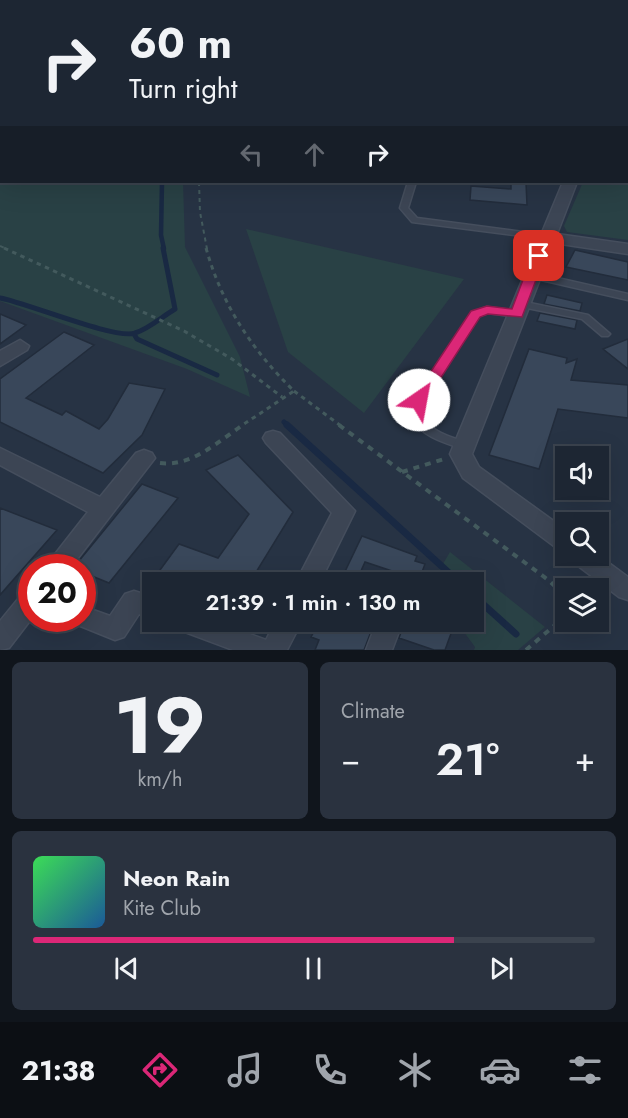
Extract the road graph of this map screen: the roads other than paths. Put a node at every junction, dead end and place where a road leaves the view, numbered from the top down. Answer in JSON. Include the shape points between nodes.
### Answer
{"nodes":[{"id":1,"x":412,"y":183,"type":"edge"},
{"id":2,"x":570,"y":183,"type":"edge"},
{"id":3,"x":546,"y":237,"type":"junction"},
{"id":4,"x":628,"y":249,"type":"edge"},
{"id":5,"x":531,"y":275,"type":"junction"},
{"id":6,"x":628,"y":297,"type":"edge"},
{"id":7,"x":519,"y":309,"type":"junction"},
{"id":8,"x":604,"y":334,"type":"dead end"},
{"id":9,"x":20,"y":346,"type":"dead end"},
{"id":10,"x":0,"y":360,"type":"edge"},
{"id":11,"x":273,"y":438,"type":"dead end"},
{"id":12,"x":462,"y":450,"type":"junction"},
{"id":13,"x":2,"y":457,"type":"edge"},
{"id":14,"x":144,"y":458,"type":"road end"},
{"id":15,"x":103,"y":509,"type":"junction"},
{"id":16,"x":555,"y":535,"type":"edge"},
{"id":17,"x":67,"y":554,"type":"edge"},
{"id":18,"x":596,"y":566,"type":"edge"},
{"id":19,"x":313,"y":572,"type":"edge"},
{"id":20,"x":628,"y":590,"type":"edge"},
{"id":21,"x":142,"y":607,"type":"edge"},
{"id":22,"x":18,"y":618,"type":"edge"},
{"id":23,"x":96,"y":622,"type":"edge"},
{"id":24,"x":215,"y":632,"type":"edge"},
{"id":25,"x":283,"y":632,"type":"edge"},
{"id":26,"x":386,"y":632,"type":"edge"},
{"id":27,"x":0,"y":640,"type":"edge"},
{"id":28,"x":263,"y":650,"type":"edge"},
{"id":29,"x":274,"y":650,"type":"edge"},
{"id":30,"x":379,"y":650,"type":"edge"}],
"edges":[{"from":1,"to":3,"type":"lane","via":[[404,208],[415,220]]},
{"from":2,"to":3,"type":"street"},
{"from":3,"to":4,"type":"street"},
{"from":3,"to":5,"type":"street"},
{"from":5,"to":6,"type":"lane"},
{"from":5,"to":7,"type":"street"},
{"from":7,"to":8,"type":"lane","via":[[585,317]]},
{"from":7,"to":12,"type":"street"},
{"from":7,"to":12,"type":"lane","via":[[476,314],[419,400],[414,417],[425,430]]},
{"from":9,"to":10,"type":"street"},
{"from":11,"to":19,"type":"street","via":[[344,511]]},
{"from":12,"to":16,"type":"street","via":[[471,472]]},
{"from":13,"to":15,"type":"street"},
{"from":14,"to":15,"type":"street"},
{"from":15,"to":17,"type":"street"},
{"from":18,"to":20,"type":"street"},
{"from":21,"to":23,"type":"street","via":[[115,629]]},
{"from":22,"to":27,"type":"street"},
{"from":24,"to":28,"type":"street"},
{"from":25,"to":29,"type":"street"},
{"from":26,"to":30,"type":"street"}]}
